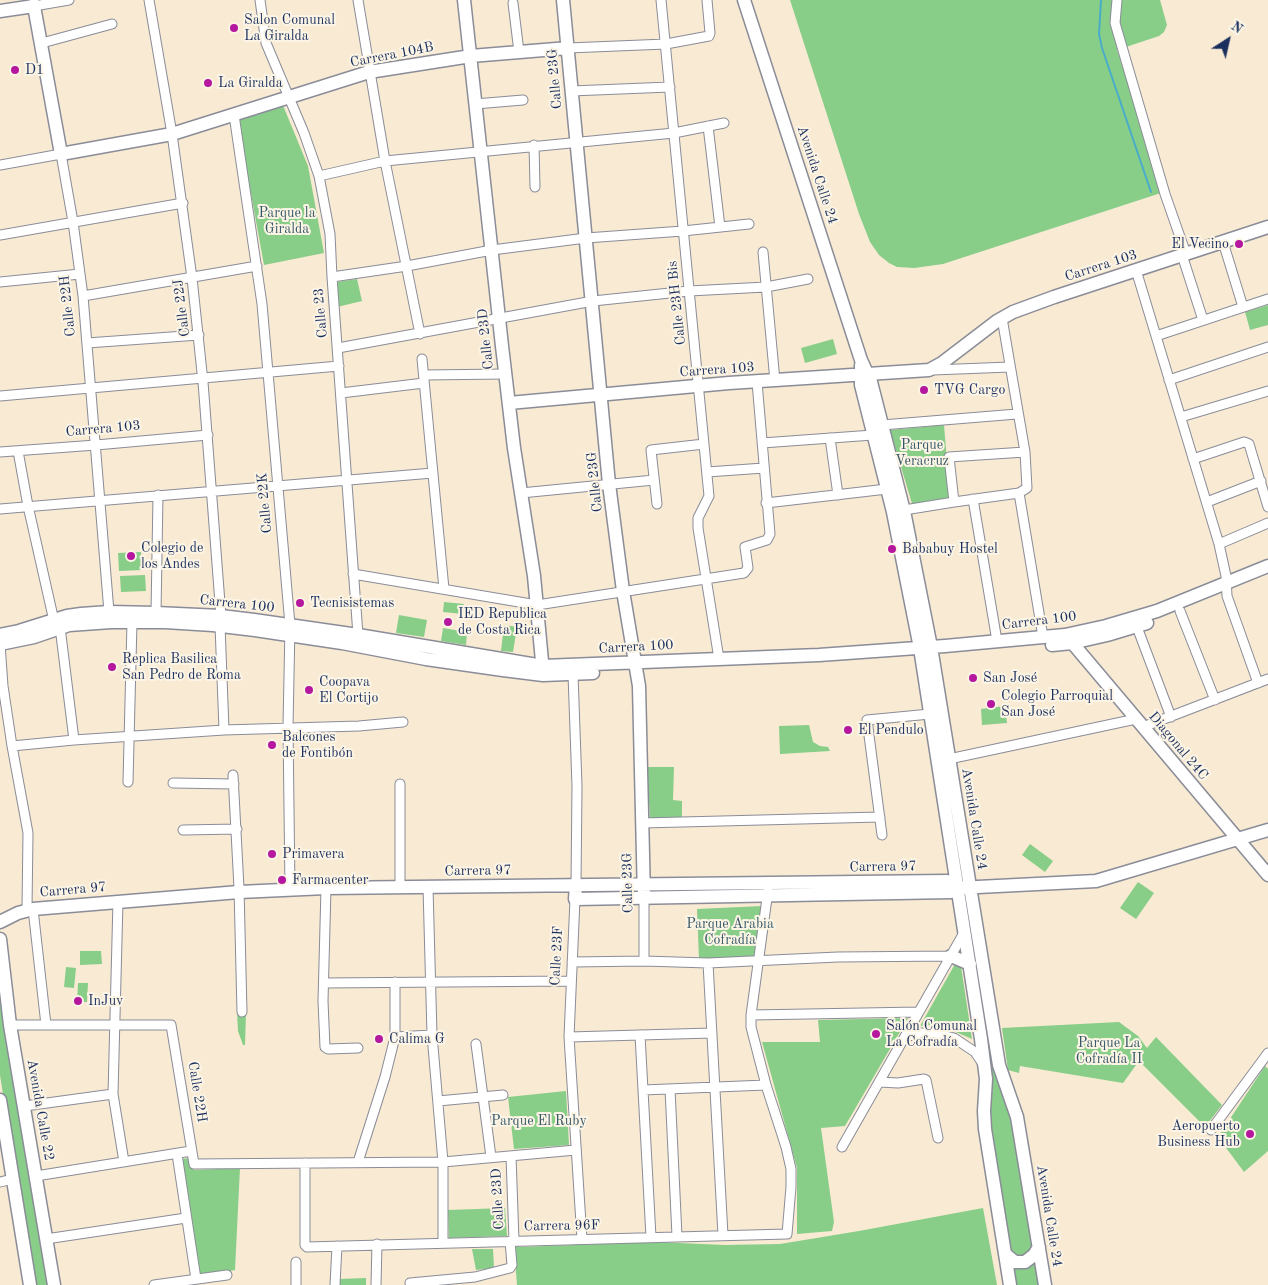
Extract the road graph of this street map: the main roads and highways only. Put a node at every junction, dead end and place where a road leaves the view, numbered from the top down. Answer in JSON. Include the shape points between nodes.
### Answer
{"nodes":[{"id":1,"x":464,"y":0,"type":"edge"},
{"id":2,"x":563,"y":0,"type":"edge"},
{"id":3,"x":744,"y":0,"type":"edge"},
{"id":4,"x":34,"y":3,"type":"edge"},
{"id":5,"x":0,"y":11,"type":"edge"},
{"id":6,"x":568,"y":48,"type":"junction"},
{"id":7,"x":471,"y":56,"type":"junction"},
{"id":8,"x":61,"y":154,"type":"joint"},
{"id":9,"x":1267,"y":230,"type":"edge"},
{"id":10,"x":864,"y":375,"type":"junction"},
{"id":11,"x":602,"y":394,"type":"junction"},
{"id":12,"x":508,"y":403,"type":"junction"},
{"id":13,"x":899,"y":511,"type":"junction"},
{"id":14,"x":1268,"y":566,"type":"edge"},
{"id":15,"x":1268,"y":575,"type":"edge"},
{"id":16,"x":1227,"y":587,"type":"junction"},
{"id":17,"x":221,"y":621,"type":"junction"},
{"id":18,"x":57,"y":624,"type":"junction"},
{"id":19,"x":290,"y":630,"type":"junction"},
{"id":20,"x":0,"y":635,"type":"edge"},
{"id":21,"x":1069,"y":639,"type":"junction"},
{"id":22,"x":0,"y":644,"type":"edge"},
{"id":23,"x":926,"y":651,"type":"junction"},
{"id":24,"x":636,"y":666,"type":"junction"},
{"id":25,"x":543,"y":670,"type":"junction"},
{"id":26,"x":1220,"y":820,"type":"junction"},
{"id":27,"x":1268,"y":830,"type":"edge"},
{"id":28,"x":1238,"y":840,"type":"junction"},
{"id":29,"x":1211,"y":848,"type":"junction"},
{"id":30,"x":1268,"y":875,"type":"edge"},
{"id":31,"x":576,"y":885,"type":"junction"},
{"id":32,"x":964,"y":888,"type":"junction"},
{"id":33,"x":644,"y":892,"type":"junction"},
{"id":34,"x":575,"y":899,"type":"joint"},
{"id":35,"x":0,"y":922,"type":"edge"},
{"id":36,"x":0,"y":939,"type":"edge"},
{"id":37,"x":951,"y":956,"type":"road end"},
{"id":38,"x":970,"y":964,"type":"junction"},
{"id":39,"x":0,"y":1100,"type":"edge"},
{"id":40,"x":1039,"y":1246,"type":"junction"},
{"id":41,"x":1005,"y":1254,"type":"junction"},
{"id":42,"x":30,"y":1285,"type":"edge"},
{"id":43,"x":54,"y":1285,"type":"edge"},
{"id":44,"x":1010,"y":1285,"type":"edge"},
{"id":45,"x":1045,"y":1285,"type":"edge"}],
"edges":[{"from":1,"to":7,"type":"main road","name":"Calle 23D"},
{"from":2,"to":6,"type":"main road","name":"Calle 23G"},
{"from":3,"to":10,"type":"main road","name":"Avenida Calle 24"},
{"from":4,"to":5,"type":"main road"},
{"from":4,"to":8,"type":"main road","name":"Calle 22H"},
{"from":6,"to":7,"type":"main road","name":"Carrera 104B"},
{"from":6,"to":11,"type":"main road","name":"Calle 23G"},
{"from":7,"to":8,"type":"main road","name":"Carrera 104B","via":[[369,72],[172,134]]},
{"from":7,"to":12,"type":"main road","name":"Calle 23D"},
{"from":9,"to":10,"type":"main road","name":"Carrera 103","via":[[1031,305],[1002,318],[928,370]]},
{"from":10,"to":11,"type":"main road","name":"Carrera 103"},
{"from":10,"to":13,"type":"main road","name":"Avenida Calle 24","via":[[871,382]]},
{"from":10,"to":13,"type":"main road","name":"Avenida Calle 24","via":[[861,385],[873,435],[887,489]]},
{"from":11,"to":12,"type":"main road","name":"Carrera 103"},
{"from":11,"to":24,"type":"main road","name":"Calle 23G","via":[[609,484]]},
{"from":12,"to":25,"type":"main road","name":"Calle 23D"},
{"from":13,"to":23,"type":"main road","name":"Avenida Calle 24"},
{"from":14,"to":16,"type":"main road","name":"Carrera 100"},
{"from":15,"to":16,"type":"main road","name":"Carrera 100"},
{"from":16,"to":21,"type":"main road","name":"Carrera 100"},
{"from":16,"to":21,"type":"main road","name":"Carrera 100","via":[[1180,611],[1137,626]]},
{"from":17,"to":18,"type":"main road","name":"Carrera 100"},
{"from":17,"to":18,"type":"main road","name":"Carrera 100","via":[[156,612],[109,612],[67,616]]},
{"from":17,"to":19,"type":"main road","name":"Carrera 100"},
{"from":18,"to":20,"type":"main road","name":"Carrera 100"},
{"from":18,"to":22,"type":"main road","name":"Carrera 100","via":[[34,637]]},
{"from":19,"to":25,"type":"main road","name":"Carrera 100","via":[[358,635]]},
{"from":19,"to":25,"type":"main road","name":"Carrera 100","via":[[426,659]]},
{"from":21,"to":23,"type":"main road","name":"Carrera 100"},
{"from":21,"to":23,"type":"main road","name":"Carrera 100","via":[[1043,637]]},
{"from":21,"to":26,"type":"main road","name":"Diagonal 24C"},
{"from":23,"to":24,"type":"main road","name":"Carrera 100"},
{"from":23,"to":24,"type":"main road","name":"Carrera 100","via":[[719,659]]},
{"from":23,"to":32,"type":"main road","name":"Avenida Calle 24","via":[[949,759]]},
{"from":23,"to":32,"type":"main road","name":"Avenida Calle 24","via":[[930,714]]},
{"from":24,"to":25,"type":"main road","name":"Carrera 100"},
{"from":24,"to":25,"type":"main road","name":"Carrera 100","via":[[573,674]]},
{"from":24,"to":33,"type":"main road","name":"Calle 23G","via":[[640,695]]},
{"from":26,"to":28,"type":"main road","name":"Diagonal 24C"},
{"from":26,"to":29,"type":"main road","via":[[1218,835]]},
{"from":27,"to":28,"type":"main road","name":"Carrera 97"},
{"from":28,"to":29,"type":"main road","name":"Carrera 97"},
{"from":28,"to":30,"type":"main road","name":"Diagonal 24C"},
{"from":29,"to":32,"type":"main road","name":"Carrera 97","via":[[1096,881]]},
{"from":31,"to":33,"type":"main road","name":"Carrera 97"},
{"from":31,"to":34,"type":"main road","name":"Calle 23F"},
{"from":31,"to":35,"type":"main road","name":"Carrera 97","via":[[239,892],[30,909]]},
{"from":32,"to":33,"type":"main road","name":"Carrera 97","via":[[947,881],[768,890]]},
{"from":32,"to":38,"type":"main road","name":"Avenida Calle 24"},
{"from":32,"to":40,"type":"main road","name":"Avenida Calle 24","via":[[999,1065],[1017,1117]]},
{"from":33,"to":34,"type":"main road","name":"Carrera 97"},
{"from":36,"to":43,"type":"main road","name":"Avenida Calle 22","via":[[10,1025]]},
{"from":37,"to":38,"type":"main road"},
{"from":38,"to":41,"type":"main road","name":"Avenida Calle 24","via":[[985,1069],[984,1124]]},
{"from":39,"to":42,"type":"main road"},
{"from":40,"to":41,"type":"main road","via":[[1026,1262],[1015,1262]]},
{"from":40,"to":45,"type":"main road","name":"Avenida Calle 24"},
{"from":41,"to":44,"type":"main road","name":"Avenida Calle 24"}]}
